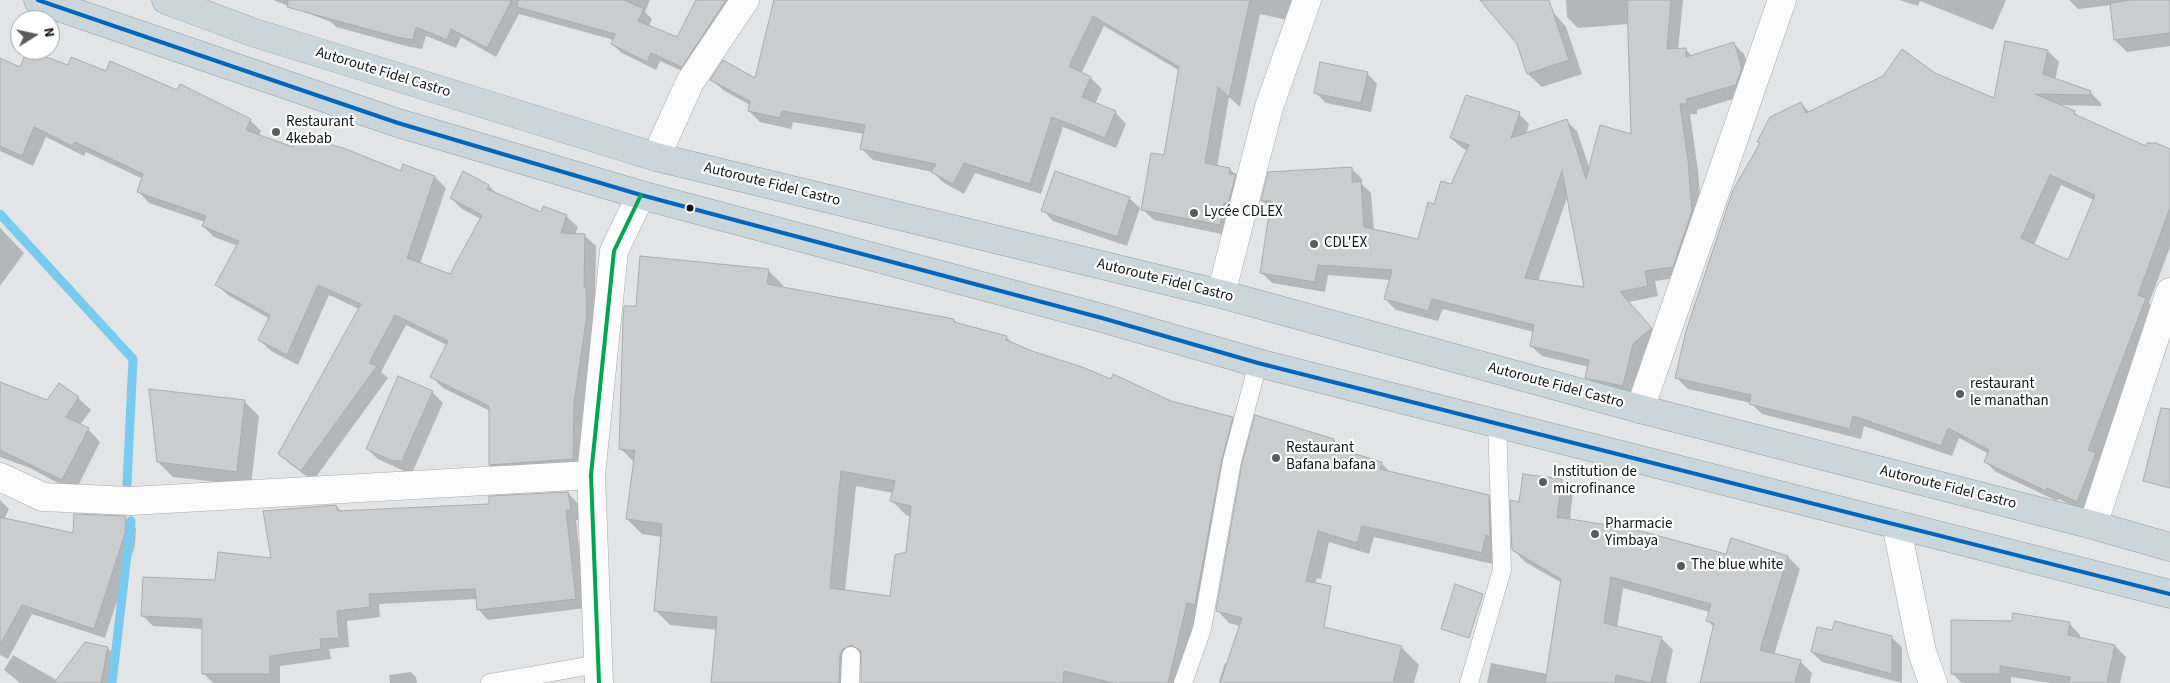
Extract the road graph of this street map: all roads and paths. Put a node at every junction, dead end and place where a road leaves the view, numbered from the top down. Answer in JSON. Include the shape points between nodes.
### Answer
{"nodes":[{"id":1,"x":38,"y":0,"type":"edge"},
{"id":2,"x":166,"y":0,"type":"edge"},
{"id":3,"x":745,"y":0,"type":"edge"},
{"id":4,"x":1307,"y":0,"type":"edge"},
{"id":5,"x":1782,"y":0,"type":"edge"},
{"id":6,"x":656,"y":157,"type":"junction"},
{"id":7,"x":641,"y":195,"type":"junction"},
{"id":8,"x":2170,"y":292,"type":"edge"},
{"id":9,"x":1221,"y":294,"type":"junction"},
{"id":10,"x":1258,"y":363,"type":"junction"},
{"id":11,"x":1640,"y":409,"type":"junction"},
{"id":12,"x":1497,"y":423,"type":"junction"},
{"id":13,"x":591,"y":475,"type":"junction"},
{"id":14,"x":0,"y":477,"type":"edge"},
{"id":15,"x":1896,"y":524,"type":"junction"},
{"id":16,"x":2093,"y":525,"type":"junction"},
{"id":17,"x":2170,"y":547,"type":"edge"},
{"id":18,"x":2170,"y":594,"type":"edge"},
{"id":19,"x":852,"y":656,"type":"dead end"},
{"id":20,"x":598,"y":673,"type":"edge"},
{"id":21,"x":490,"y":683,"type":"edge"},
{"id":22,"x":850,"y":683,"type":"edge"},
{"id":23,"x":1184,"y":683,"type":"edge"},
{"id":24,"x":1469,"y":683,"type":"edge"},
{"id":25,"x":1933,"y":683,"type":"edge"}],
"edges":[{"from":1,"to":7,"type":"highway","via":[[398,123]]},
{"from":2,"to":6,"type":"highway","name":"Autoroute Fidel Castro","via":[[255,33]]},
{"from":3,"to":6,"type":"street","via":[[690,82]]},
{"from":4,"to":9,"type":"street","via":[[1269,108]]},
{"from":5,"to":11,"type":"street"},
{"from":6,"to":9,"type":"highway","name":"Autoroute Fidel Castro"},
{"from":7,"to":10,"type":"highway","via":[[1093,315]]},
{"from":7,"to":13,"type":"street","via":[[614,251]]},
{"from":8,"to":16,"type":"street"},
{"from":9,"to":11,"type":"highway","name":"Autoroute Fidel Castro"},
{"from":10,"to":12,"type":"highway"},
{"from":10,"to":23,"type":"lane","via":[[1232,461],[1202,629]]},
{"from":11,"to":16,"type":"highway","name":"Autoroute Fidel Castro"},
{"from":12,"to":15,"type":"highway"},
{"from":12,"to":24,"type":"lane","via":[[1502,570]]},
{"from":13,"to":14,"type":"street","via":[[131,501],[44,497]]},
{"from":13,"to":20,"type":"street"},
{"from":15,"to":18,"type":"highway"},
{"from":15,"to":25,"type":"street","via":[[1922,652]]},
{"from":16,"to":17,"type":"highway","name":"Autoroute Fidel Castro"},
{"from":19,"to":22,"type":"lane"},
{"from":20,"to":21,"type":"lane"}]}
